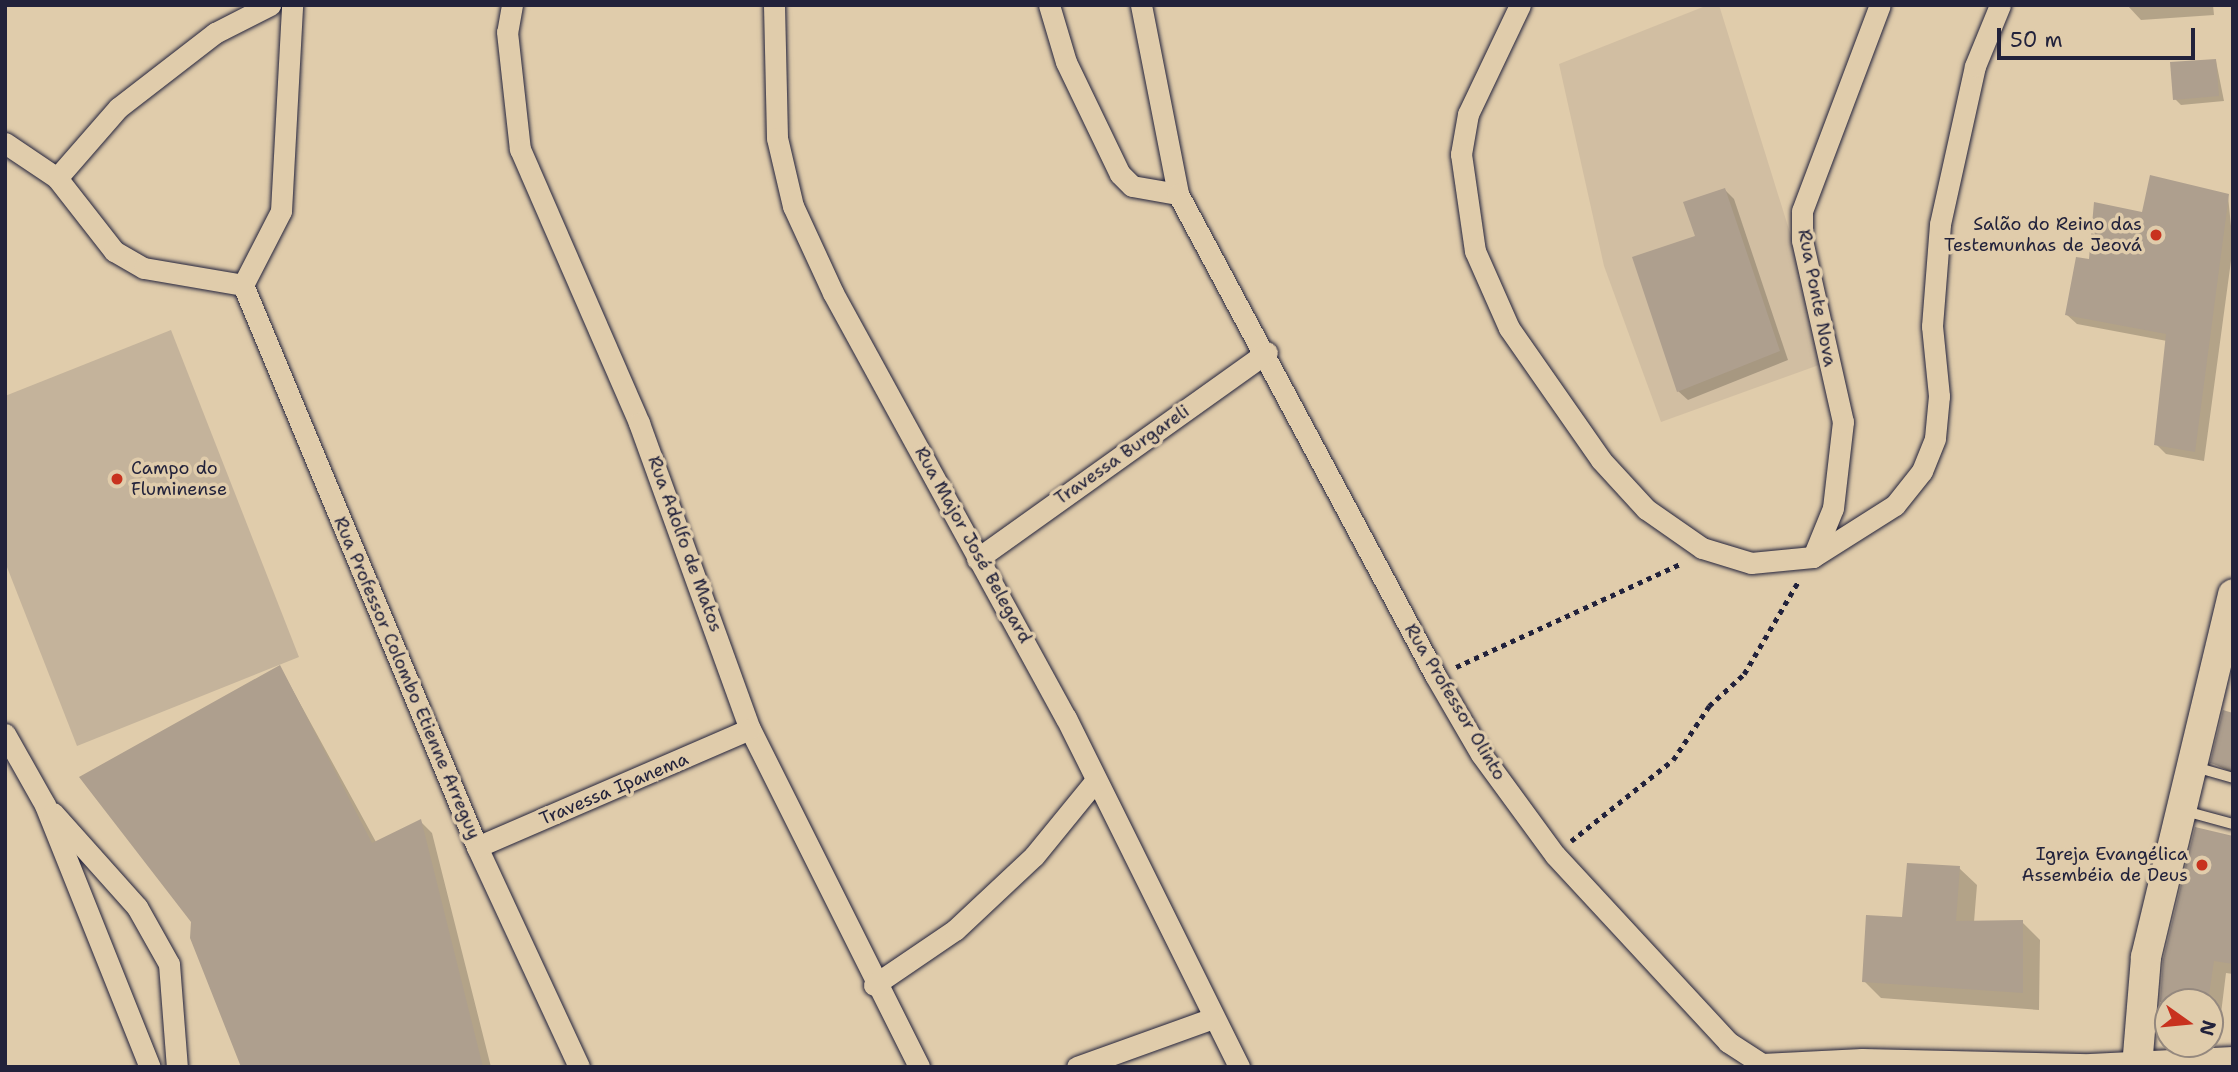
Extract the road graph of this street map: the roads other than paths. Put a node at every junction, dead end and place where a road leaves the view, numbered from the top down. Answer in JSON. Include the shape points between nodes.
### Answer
{"nodes":[{"id":1,"x":270,"y":5,"type":"edge"},
{"id":2,"x":292,"y":5,"type":"edge"},
{"id":3,"x":512,"y":5,"type":"edge"},
{"id":4,"x":774,"y":5,"type":"edge"},
{"id":5,"x":1049,"y":5,"type":"edge"},
{"id":6,"x":1141,"y":5,"type":"edge"},
{"id":7,"x":1520,"y":5,"type":"edge"},
{"id":8,"x":1880,"y":5,"type":"edge"},
{"id":9,"x":2000,"y":5,"type":"edge"},
{"id":10,"x":5,"y":143,"type":"edge"},
{"id":11,"x":57,"y":178,"type":"junction"},
{"id":12,"x":1178,"y":194,"type":"junction"},
{"id":13,"x":243,"y":285,"type":"junction"},
{"id":14,"x":1267,"y":352,"type":"junction"},
{"id":15,"x":1813,"y":557,"type":"junction"},
{"id":16,"x":977,"y":559,"type":"junction"},
{"id":17,"x":2233,"y":594,"type":"edge"},
{"id":18,"x":750,"y":729,"type":"junction"},
{"id":19,"x":5,"y":734,"type":"edge"},
{"id":20,"x":2195,"y":766,"type":"junction"},
{"id":21,"x":2233,"y":778,"type":"edge"},
{"id":22,"x":1096,"y":780,"type":"junction"},
{"id":23,"x":45,"y":805,"type":"junction"},
{"id":24,"x":2185,"y":811,"type":"junction"},
{"id":25,"x":2233,"y":824,"type":"edge"},
{"id":26,"x":477,"y":847,"type":"junction"},
{"id":27,"x":874,"y":985,"type":"junction"},
{"id":28,"x":1213,"y":1018,"type":"junction"},
{"id":29,"x":2233,"y":1057,"type":"edge"},
{"id":30,"x":1862,"y":1063,"type":"edge"},
{"id":31,"x":2138,"y":1063,"type":"edge"},
{"id":32,"x":150,"y":1067,"type":"edge"},
{"id":33,"x":177,"y":1067,"type":"edge"},
{"id":34,"x":579,"y":1067,"type":"edge"},
{"id":35,"x":919,"y":1067,"type":"edge"},
{"id":36,"x":1077,"y":1067,"type":"edge"},
{"id":37,"x":1239,"y":1067,"type":"edge"}],
"edges":[{"from":1,"to":11,"type":"street","via":[[215,33],[118,107]]},
{"from":2,"to":13,"type":"street","via":[[281,211]]},
{"from":3,"to":18,"type":"street","name":"Rua Adolfo de Matos","via":[[507,32],[520,149],[639,424]]},
{"from":4,"to":16,"type":"street","name":"Rua Major José Belegard","via":[[777,138],[793,206]]},
{"from":5,"to":12,"type":"street","via":[[1066,62],[1120,174],[1132,186]]},
{"from":6,"to":12,"type":"street","name":"Rua Professor Olinto"},
{"from":7,"to":15,"type":"street","via":[[1468,114],[1461,154],[1475,251],[1509,328],[1601,460],[1646,509],[1702,548],[1751,563]]},
{"from":8,"to":15,"type":"street","name":"Rua Ponte Nova","via":[[1802,211],[1802,240],[1843,422],[1833,508]]},
{"from":9,"to":15,"type":"street","via":[[1975,66],[1940,224],[1932,326],[1939,397],[1935,438],[1922,471],[1895,505]]},
{"from":10,"to":11,"type":"street"},
{"from":11,"to":13,"type":"street","via":[[114,251],[144,268]]},
{"from":12,"to":14,"type":"street","name":"Rua Professor Olinto"},
{"from":13,"to":26,"type":"street","name":"Rua Professor Colombo Etienne Arreguy"},
{"from":14,"to":16,"type":"street","name":"Travessa Burgareli"},
{"from":14,"to":30,"type":"street","name":"Rua Professor Olinto","via":[[1435,676],[1481,754],[1555,855],[1685,1001],[1739,1049],[1762,1064]]},
{"from":16,"to":22,"type":"street","name":"Rua Major José Belegard"},
{"from":17,"to":20,"type":"main road"},
{"from":18,"to":26,"type":"street","name":"Travessa Ipanema"},
{"from":18,"to":27,"type":"street","name":"Rua Adolfo de Matos"},
{"from":19,"to":23,"type":"street"},
{"from":20,"to":21,"type":"lane"},
{"from":20,"to":24,"type":"main road"},
{"from":22,"to":27,"type":"street","via":[[1034,856],[955,930]]},
{"from":22,"to":28,"type":"street","name":"Rua Major José Belegard"},
{"from":23,"to":32,"type":"street"},
{"from":23,"to":33,"type":"street","via":[[130,898],[169,964]]},
{"from":24,"to":25,"type":"lane"},
{"from":24,"to":31,"type":"main road","via":[[2146,957]]},
{"from":26,"to":34,"type":"street","name":"Rua Professor Colombo Etienne Arreguy"},
{"from":27,"to":35,"type":"street","name":"Rua Adolfo de Matos"},
{"from":28,"to":36,"type":"street"},
{"from":28,"to":37,"type":"street","name":"Rua Major José Belegard"},
{"from":29,"to":31,"type":"street","name":"Rua Professor Olinto"},
{"from":30,"to":31,"type":"street","name":"Rua Professor Olinto"}]}
